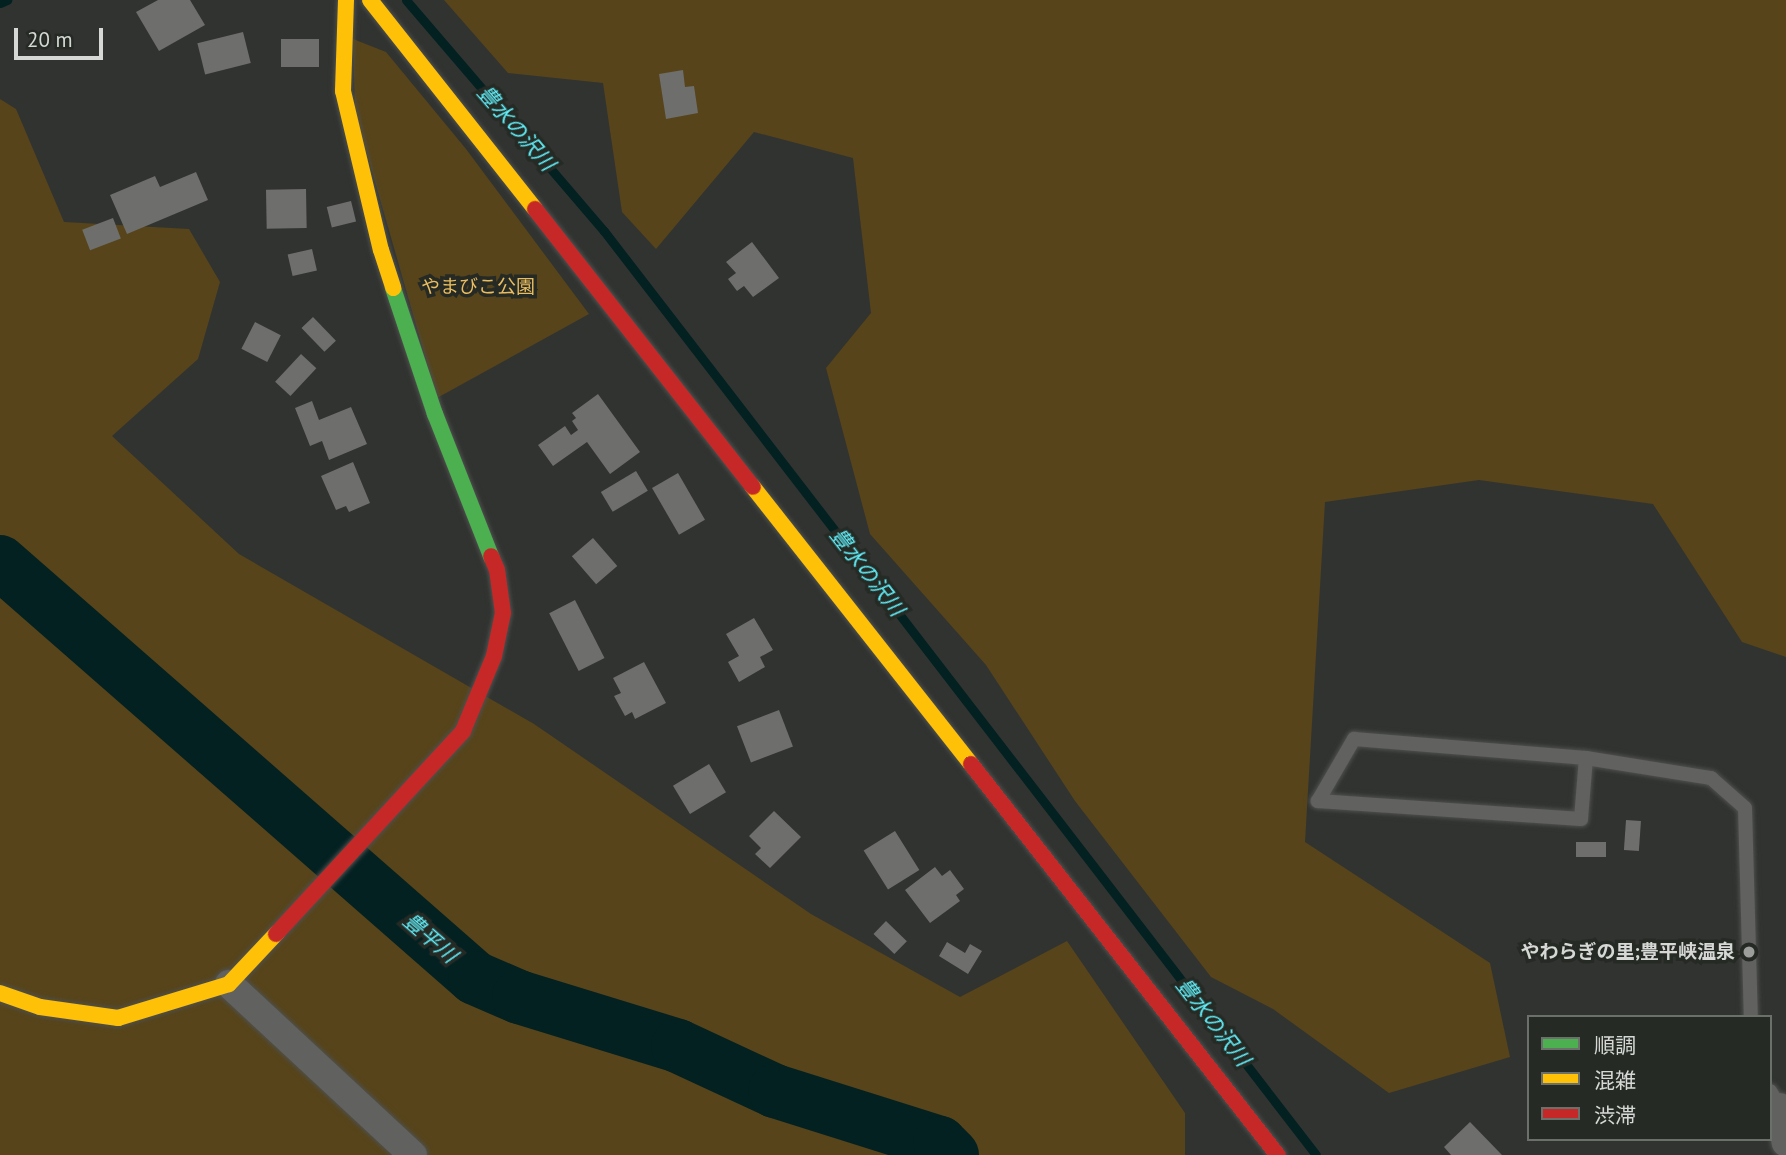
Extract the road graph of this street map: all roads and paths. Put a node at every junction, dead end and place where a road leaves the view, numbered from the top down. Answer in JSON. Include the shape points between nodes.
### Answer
{"nodes":[{"id":1,"x":346,"y":0,"type":"edge"},
{"id":2,"x":370,"y":0,"type":"edge"},
{"id":3,"x":1586,"y":758,"type":"junction"},
{"id":4,"x":229,"y":984,"type":"junction"},
{"id":5,"x":0,"y":993,"type":"edge"},
{"id":6,"x":1751,"y":1015,"type":"edge"},
{"id":7,"x":1775,"y":1099,"type":"edge"},
{"id":8,"x":1786,"y":1143,"type":"edge"},
{"id":9,"x":414,"y":1155,"type":"edge"},
{"id":10,"x":1278,"y":1155,"type":"edge"}],
"edges":[{"from":1,"to":4,"type":"street","via":[[343,92],[381,250],[435,414],[497,570],[503,613],[494,656],[463,731]]},
{"from":2,"to":10,"type":"street"},
{"from":3,"to":3,"type":"lane","via":[[1354,739],[1318,801],[1581,819]]},
{"from":3,"to":6,"type":"lane","via":[[1710,778],[1745,808]]},
{"from":4,"to":5,"type":"street","via":[[118,1018],[40,1007]]},
{"from":4,"to":9,"type":"street"},
{"from":7,"to":8,"type":"street"}]}
